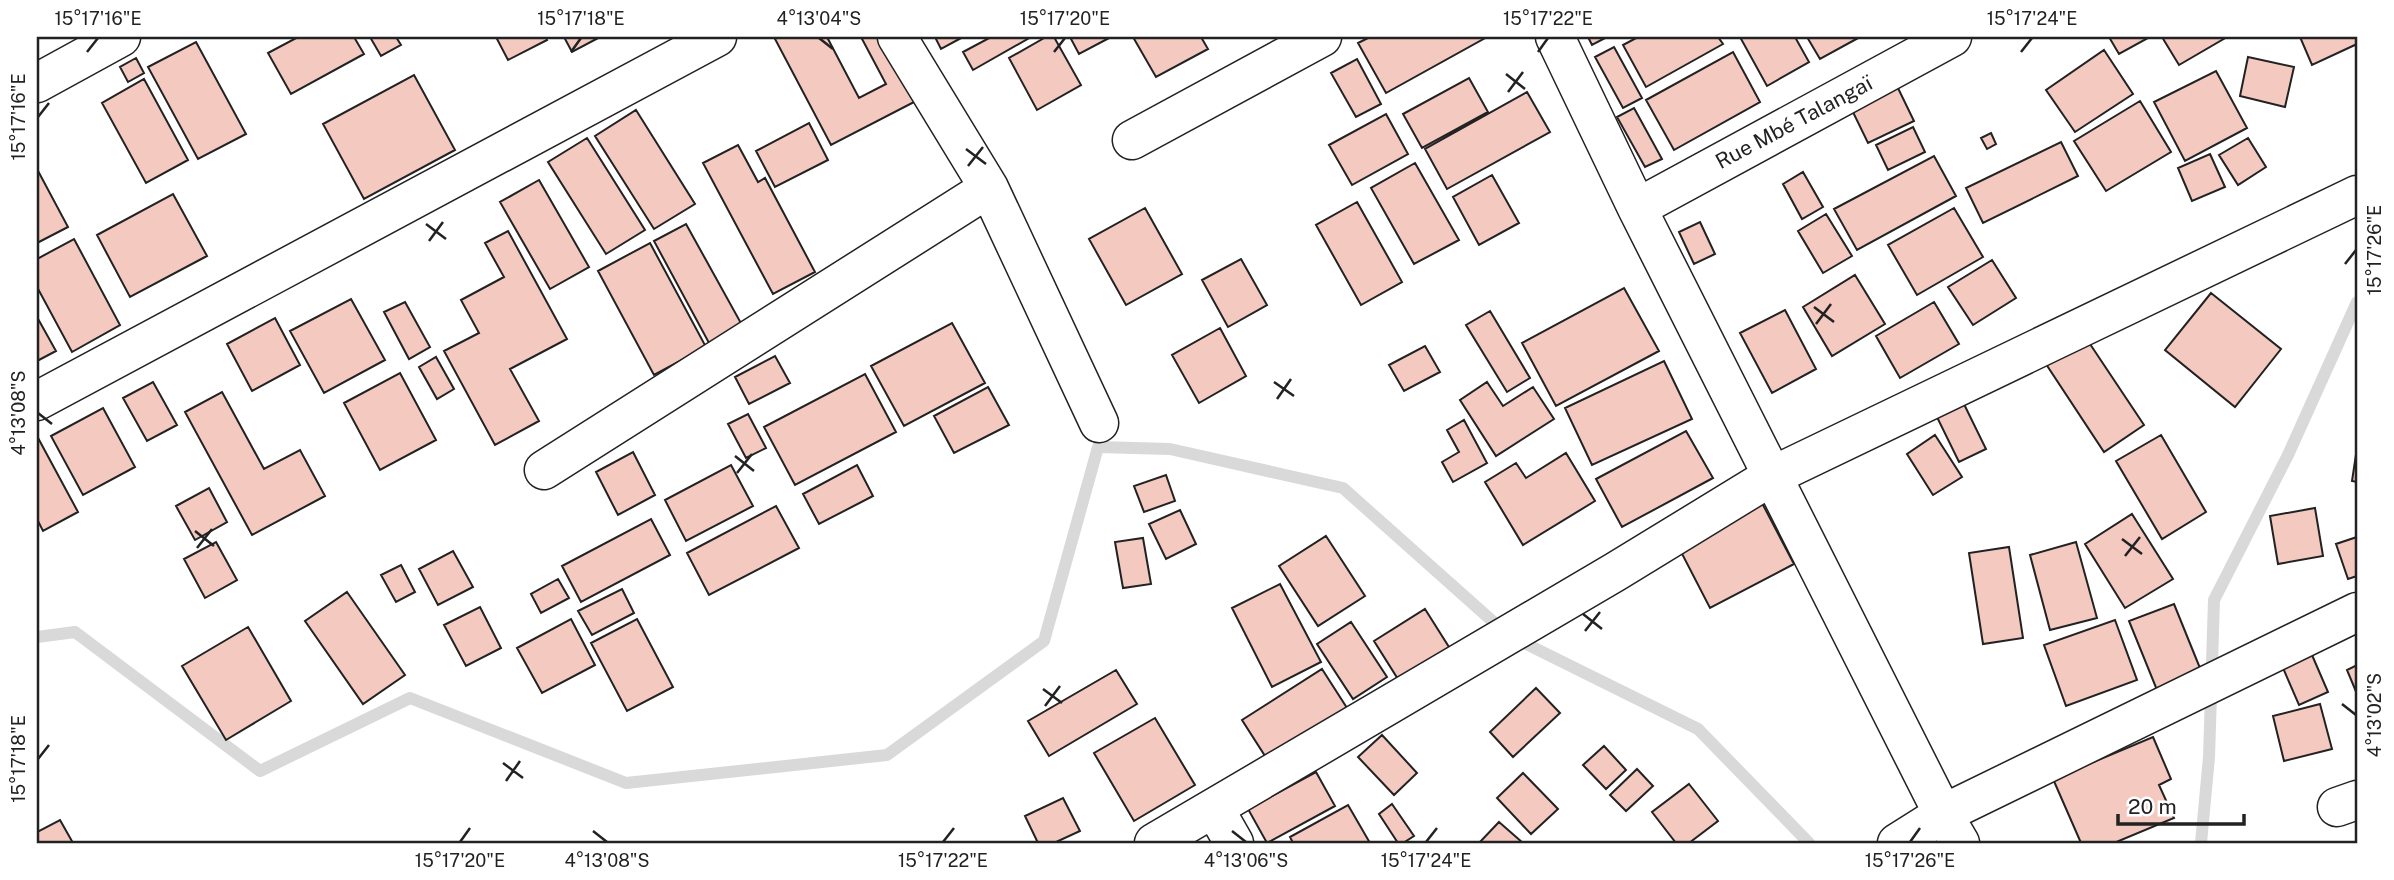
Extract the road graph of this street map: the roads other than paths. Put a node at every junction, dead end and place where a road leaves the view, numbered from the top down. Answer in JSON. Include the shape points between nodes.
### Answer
{"nodes":[{"id":1,"x":121,"y":37,"type":"edge"},
{"id":2,"x":717,"y":37,"type":"edge"},
{"id":3,"x":897,"y":37,"type":"edge"},
{"id":4,"x":1322,"y":37,"type":"edge"},
{"id":5,"x":1555,"y":37,"type":"edge"},
{"id":6,"x":1952,"y":37,"type":"edge"},
{"id":7,"x":37,"y":83,"type":"edge"},
{"id":8,"x":1132,"y":139,"type":"dead end"},
{"id":9,"x":989,"y":188,"type":"junction"},
{"id":10,"x":2357,"y":195,"type":"edge"},
{"id":11,"x":1637,"y":208,"type":"junction"},
{"id":12,"x":37,"y":401,"type":"edge"},
{"id":13,"x":1099,"y":423,"type":"dead end"},
{"id":14,"x":544,"y":470,"type":"dead end"},
{"id":15,"x":1772,"y":476,"type":"junction"},
{"id":16,"x":2357,"y":612,"type":"edge"},
{"id":17,"x":1214,"y":808,"type":"junction"},
{"id":18,"x":1951,"y":829,"type":"edge"},
{"id":19,"x":1154,"y":843,"type":"edge"},
{"id":20,"x":1234,"y":843,"type":"edge"},
{"id":21,"x":1897,"y":843,"type":"edge"}],
"edges":[{"from":1,"to":7,"type":"street"},
{"from":2,"to":12,"type":"street"},
{"from":3,"to":9,"type":"street"},
{"from":4,"to":8,"type":"street"},
{"from":5,"to":11,"type":"street"},
{"from":6,"to":11,"type":"street","name":"Rue Mbé Talangaï"},
{"from":9,"to":13,"type":"street"},
{"from":9,"to":14,"type":"street"},
{"from":10,"to":15,"type":"street"},
{"from":11,"to":15,"type":"street"},
{"from":15,"to":17,"type":"street"},
{"from":15,"to":18,"type":"street"},
{"from":16,"to":18,"type":"street"},
{"from":17,"to":19,"type":"street"},
{"from":17,"to":20,"type":"street"},
{"from":18,"to":21,"type":"street"}]}
